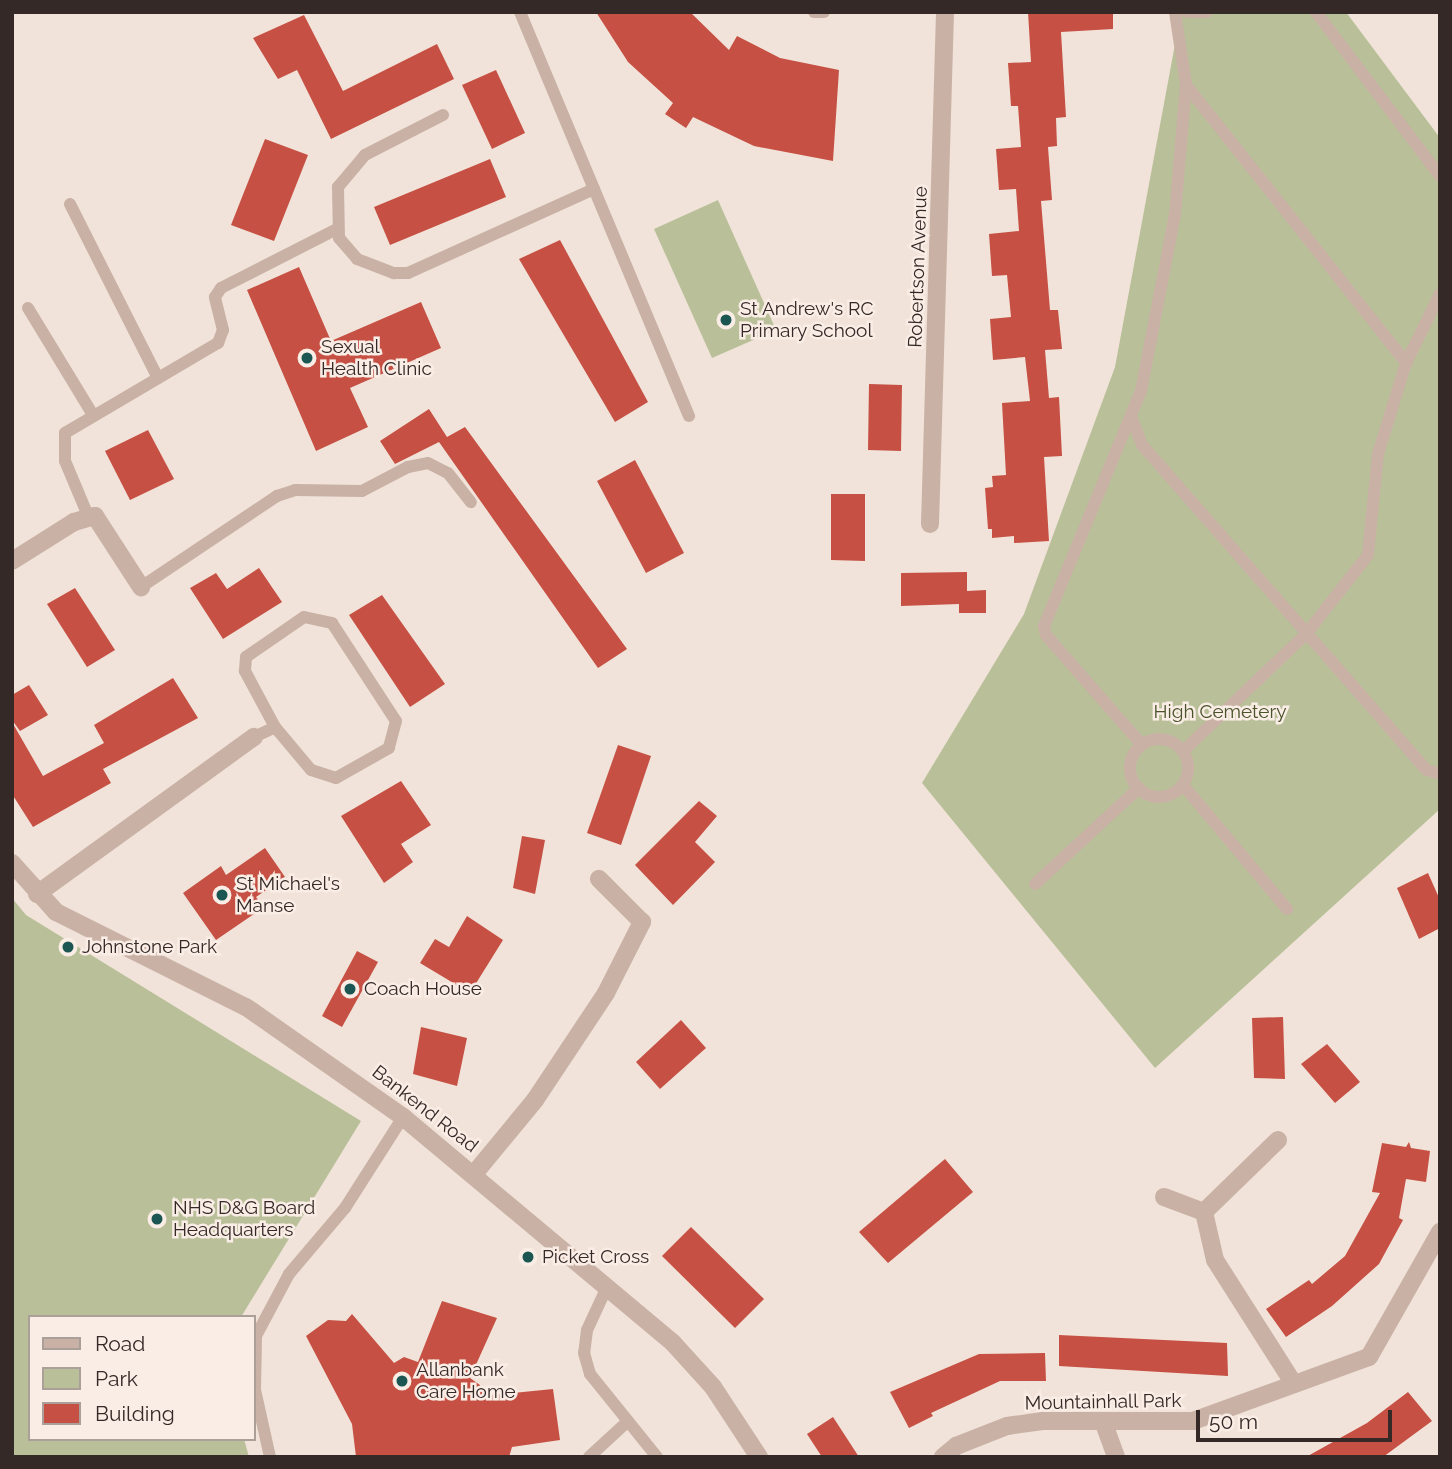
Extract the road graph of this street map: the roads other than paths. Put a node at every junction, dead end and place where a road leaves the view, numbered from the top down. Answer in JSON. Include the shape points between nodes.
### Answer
{"nodes":[{"id":1,"x":520,"y":12,"type":"edge"},
{"id":2,"x":814,"y":12,"type":"edge"},
{"id":3,"x":824,"y":12,"type":"edge"},
{"id":4,"x":945,"y":12,"type":"edge"},
{"id":5,"x":1175,"y":12,"type":"edge"},
{"id":6,"x":1187,"y":12,"type":"edge"},
{"id":7,"x":1207,"y":12,"type":"edge"},
{"id":8,"x":1316,"y":12,"type":"edge"},
{"id":9,"x":1186,"y":85,"type":"junction"},
{"id":10,"x":443,"y":115,"type":"dead end"},
{"id":11,"x":1440,"y":176,"type":"edge"},
{"id":12,"x":594,"y":189,"type":"junction"},
{"id":13,"x":70,"y":204,"type":"dead end"},
{"id":14,"x":337,"y":229,"type":"junction"},
{"id":15,"x":1440,"y":294,"type":"edge"},
{"id":16,"x":28,"y":308,"type":"dead end"},
{"id":17,"x":1406,"y":363,"type":"junction"},
{"id":18,"x":158,"y":378,"type":"junction"},
{"id":19,"x":93,"y":415,"type":"junction"},
{"id":20,"x":689,"y":416,"type":"dead end"},
{"id":21,"x":1131,"y":416,"type":"junction"},
{"id":22,"x":471,"y":502,"type":"dead end"},
{"id":23,"x":89,"y":518,"type":"junction"},
{"id":24,"x":930,"y":524,"type":"dead end"},
{"id":25,"x":12,"y":561,"type":"edge"},
{"id":26,"x":141,"y":587,"type":"joint"},
{"id":27,"x":1306,"y":634,"type":"junction"},
{"id":28,"x":275,"y":727,"type":"junction"},
{"id":29,"x":254,"y":737,"type":"joint"},
{"id":30,"x":1142,"y":745,"type":"junction"},
{"id":31,"x":1183,"y":751,"type":"junction"},
{"id":32,"x":1440,"y":774,"type":"edge"},
{"id":33,"x":1183,"y":785,"type":"junction"},
{"id":34,"x":1139,"y":789,"type":"junction"},
{"id":35,"x":12,"y":863,"type":"edge"},
{"id":36,"x":599,"y":879,"type":"dead end"},
{"id":37,"x":1035,"y":884,"type":"dead end"},
{"id":38,"x":37,"y":894,"type":"junction"},
{"id":39,"x":1287,"y":909,"type":"dead end"},
{"id":40,"x":403,"y":1117,"type":"junction"},
{"id":41,"x":1278,"y":1140,"type":"dead end"},
{"id":42,"x":474,"y":1174,"type":"junction"},
{"id":43,"x":1164,"y":1197,"type":"dead end"},
{"id":44,"x":1204,"y":1212,"type":"junction"},
{"id":45,"x":1440,"y":1232,"type":"edge"},
{"id":46,"x":607,"y":1287,"type":"junction"},
{"id":47,"x":256,"y":1336,"type":"edge"},
{"id":48,"x":1294,"y":1384,"type":"junction"},
{"id":49,"x":256,"y":1394,"type":"edge"},
{"id":50,"x":628,"y":1420,"type":"junction"},
{"id":51,"x":1103,"y":1421,"type":"junction"},
{"id":52,"x":270,"y":1457,"type":"edge"},
{"id":53,"x":589,"y":1457,"type":"edge"},
{"id":54,"x":657,"y":1457,"type":"edge"},
{"id":55,"x":759,"y":1457,"type":"edge"},
{"id":56,"x":943,"y":1457,"type":"edge"},
{"id":57,"x":1116,"y":1457,"type":"edge"}],
"edges":[{"from":1,"to":12,"type":"lane"},
{"from":2,"to":3,"type":"lane"},
{"from":4,"to":24,"type":"street","name":"Robertson Avenue"},
{"from":5,"to":9,"type":"lane"},
{"from":6,"to":7,"type":"lane"},
{"from":8,"to":11,"type":"lane"},
{"from":9,"to":17,"type":"lane"},
{"from":9,"to":21,"type":"lane","via":[[1175,215],[1141,391]]},
{"from":10,"to":14,"type":"lane","via":[[365,155],[346,174],[338,187]]},
{"from":12,"to":14,"type":"lane","via":[[408,273],[394,273],[357,259]]},
{"from":12,"to":20,"type":"lane"},
{"from":13,"to":18,"type":"lane"},
{"from":14,"to":18,"type":"lane","via":[[221,288],[215,297],[223,330],[218,343]]},
{"from":15,"to":17,"type":"lane"},
{"from":16,"to":19,"type":"lane"},
{"from":17,"to":27,"type":"lane","via":[[1378,454],[1368,555]]},
{"from":18,"to":19,"type":"lane"},
{"from":19,"to":23,"type":"lane","via":[[71,428],[63,442],[65,461]]},
{"from":21,"to":27,"type":"lane","via":[[1142,445]]},
{"from":21,"to":30,"type":"lane","via":[[1044,626],[1046,635]]},
{"from":22,"to":26,"type":"lane","via":[[448,473],[428,463],[408,467],[362,491],[295,490],[267,503]]},
{"from":23,"to":25,"type":"street","via":[[74,522]]},
{"from":23,"to":26,"type":"street","via":[[95,516]]},
{"from":27,"to":31,"type":"lane"},
{"from":27,"to":32,"type":"lane","via":[[1427,770]]},
{"from":28,"to":28,"type":"lane","via":[[245,671],[246,657],[298,619],[310,616],[332,623],[396,721],[389,748],[336,778],[311,770]]},
{"from":28,"to":29,"type":"lane"},
{"from":29,"to":38,"type":"street"},
{"from":30,"to":31,"type":"lane","via":[[1159,739]]},
{"from":30,"to":34,"type":"lane","via":[[1131,771]]},
{"from":31,"to":33,"type":"lane","via":[[1188,768]]},
{"from":33,"to":34,"type":"lane","via":[[1157,797]]},
{"from":33,"to":39,"type":"lane"},
{"from":34,"to":37,"type":"lane"},
{"from":35,"to":38,"type":"street","name":"Bankend Road"},
{"from":36,"to":42,"type":"street","via":[[642,922],[606,993],[535,1100]]},
{"from":38,"to":40,"type":"street","name":"Bankend Road","via":[[56,912],[246,1007]]},
{"from":40,"to":42,"type":"street","name":"Bankend Road"},
{"from":40,"to":47,"type":"lane","via":[[345,1208],[289,1274]]},
{"from":41,"to":44,"type":"street"},
{"from":42,"to":46,"type":"street","name":"Bankend Road"},
{"from":43,"to":44,"type":"street"},
{"from":44,"to":48,"type":"street","via":[[1214,1260]]},
{"from":45,"to":48,"type":"street","name":"Mountainhall Park","via":[[1369,1357]]},
{"from":46,"to":50,"type":"lane","via":[[587,1329],[584,1353],[590,1374]]},
{"from":46,"to":55,"type":"street","name":"Bankend Road","via":[[673,1343],[713,1387]]},
{"from":48,"to":51,"type":"street","name":"Mountainhall Park","via":[[1193,1421]]},
{"from":49,"to":52,"type":"lane"},
{"from":50,"to":53,"type":"lane"},
{"from":50,"to":54,"type":"lane"},
{"from":51,"to":56,"type":"street","name":"Mountainhall Park","via":[[1007,1426],[957,1446]]},
{"from":51,"to":57,"type":"street"}]}
